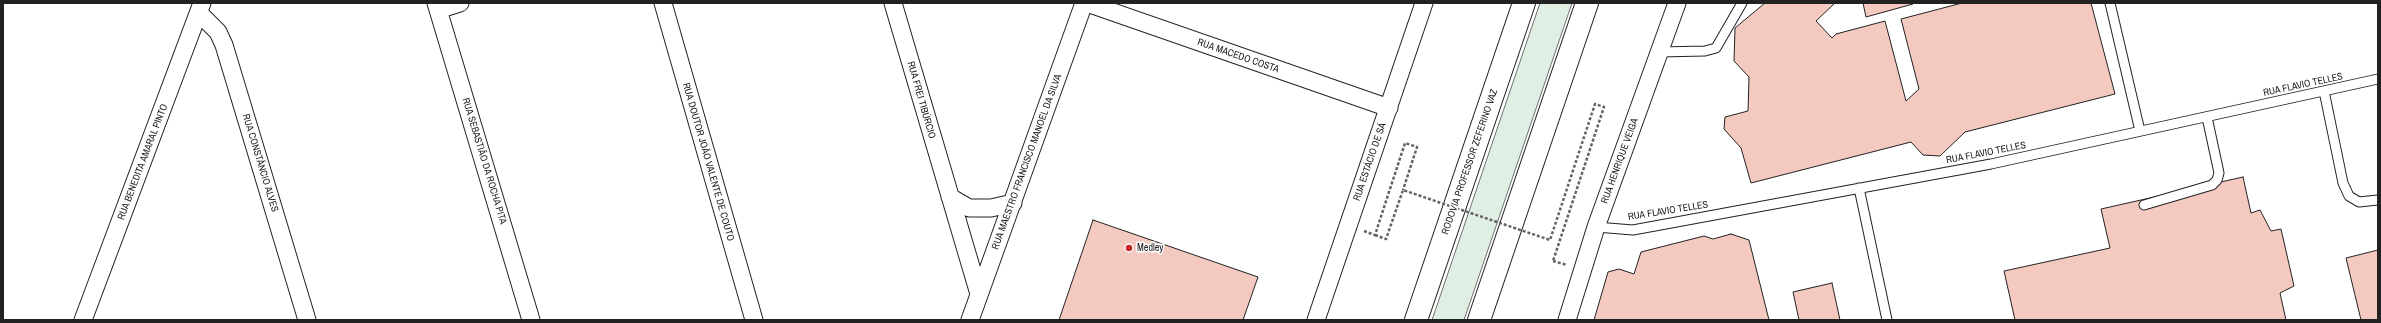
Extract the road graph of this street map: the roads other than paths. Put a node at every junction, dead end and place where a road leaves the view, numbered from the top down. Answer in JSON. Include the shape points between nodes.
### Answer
{"nodes":[{"id":1,"x":460,"y":3,"type":"edge"},
{"id":2,"x":663,"y":3,"type":"edge"},
{"id":3,"x":893,"y":3,"type":"edge"},
{"id":4,"x":1086,"y":3,"type":"edge"},
{"id":5,"x":1424,"y":3,"type":"edge"},
{"id":6,"x":1524,"y":3,"type":"edge"},
{"id":7,"x":1587,"y":3,"type":"edge"},
{"id":8,"x":1592,"y":3,"type":"edge"},
{"id":9,"x":1677,"y":3,"type":"edge"},
{"id":10,"x":1742,"y":3,"type":"edge"},
{"id":11,"x":2110,"y":3,"type":"edge"},
{"id":12,"x":437,"y":7,"type":"edge"},
{"id":13,"x":201,"y":8,"type":"edge"},
{"id":14,"x":1572,"y":46,"type":"junction"},
{"id":15,"x":1659,"y":52,"type":"junction"},
{"id":16,"x":2378,"y":79,"type":"edge"},
{"id":17,"x":2324,"y":91,"type":"junction"},
{"id":18,"x":1389,"y":108,"type":"junction"},
{"id":19,"x":2207,"y":117,"type":"junction"},
{"id":20,"x":2140,"y":131,"type":"junction"},
{"id":21,"x":1859,"y":188,"type":"junction"},
{"id":22,"x":950,"y":197,"type":"junction"},
{"id":23,"x":2378,"y":200,"type":"edge"},
{"id":24,"x":1013,"y":203,"type":"junction"},
{"id":25,"x":2144,"y":205,"type":"dead end"},
{"id":26,"x":1596,"y":227,"type":"junction"},
{"id":27,"x":979,"y":294,"type":"junction"},
{"id":28,"x":83,"y":320,"type":"edge"},
{"id":29,"x":308,"y":320,"type":"edge"},
{"id":30,"x":531,"y":320,"type":"edge"},
{"id":31,"x":754,"y":320,"type":"edge"},
{"id":32,"x":970,"y":320,"type":"edge"},
{"id":33,"x":1316,"y":320,"type":"edge"},
{"id":34,"x":1416,"y":320,"type":"edge"},
{"id":35,"x":1480,"y":320,"type":"edge"},
{"id":36,"x":1567,"y":320,"type":"edge"},
{"id":37,"x":1888,"y":320,"type":"edge"}],
"edges":[{"from":1,"to":12,"type":"street"},
{"from":2,"to":31,"type":"street","name":"RUA DOUTOR JOÃO VALENTE DE COUTO"},
{"from":3,"to":22,"type":"street","name":"RUA FREI TIBÚRCIO"},
{"from":4,"to":18,"type":"street","name":"RUA MACEDO COSTA"},
{"from":4,"to":24,"type":"street","name":"RUA MAESTRO FRANCISCO MANOEL DA SILVA"},
{"from":5,"to":18,"type":"street","name":"RUA ESTÁCIO DE SÁ"},
{"from":6,"to":34,"type":"highway","name":"RODOVIA PROFESSOR ZEFERINO VAZ"},
{"from":7,"to":14,"type":"highway"},
{"from":8,"to":14,"type":"highway"},
{"from":9,"to":15,"type":"street","name":"RUA HENRIQUE VEIGA"},
{"from":10,"to":15,"type":"lane","via":[[1716,48],[1705,51]]},
{"from":11,"to":20,"type":"lane"},
{"from":12,"to":30,"type":"street","name":"RUA SEBASTIÃO DA ROCHA PITA"},
{"from":13,"to":28,"type":"street","name":"RUA BENEDITA AMARAL PINTO"},
{"from":13,"to":29,"type":"street","name":"RUA CONSTÂNCIO ALVES","via":[[224,45]]},
{"from":14,"to":35,"type":"highway"},
{"from":15,"to":26,"type":"street","name":"RUA HENRIQUE VEIGA"},
{"from":16,"to":17,"type":"lane","name":"RUA FLAVIO TELLES"},
{"from":17,"to":19,"type":"lane","name":"RUA FLAVIO TELLES"},
{"from":17,"to":23,"type":"lane","via":[[2343,183],[2349,196],[2359,202]]},
{"from":18,"to":33,"type":"street","name":"RUA ESTÁCIO DE SÁ"},
{"from":19,"to":20,"type":"lane","name":"RUA FLAVIO TELLES"},
{"from":19,"to":25,"type":"lane","via":[[2219,173],[2217,180],[2212,185]]},
{"from":20,"to":21,"type":"lane","name":"RUA FLAVIO TELLES","via":[[1991,164]]},
{"from":21,"to":26,"type":"lane","name":"RUA FLAVIO TELLES","via":[[1633,230]]},
{"from":21,"to":37,"type":"lane"},
{"from":22,"to":24,"type":"street","via":[[969,208],[991,208]]},
{"from":22,"to":27,"type":"street","name":"RUA FREI TIBÚRCIO"},
{"from":24,"to":27,"type":"street","name":"RUA MAESTRO FRANCISCO MANOEL DA SILVA"},
{"from":26,"to":36,"type":"street","name":"RUA HENRIQUE VEIGA"},
{"from":27,"to":32,"type":"street","name":"RUA MAESTRO FRANCISCO MANOEL DA SILVA"}]}
